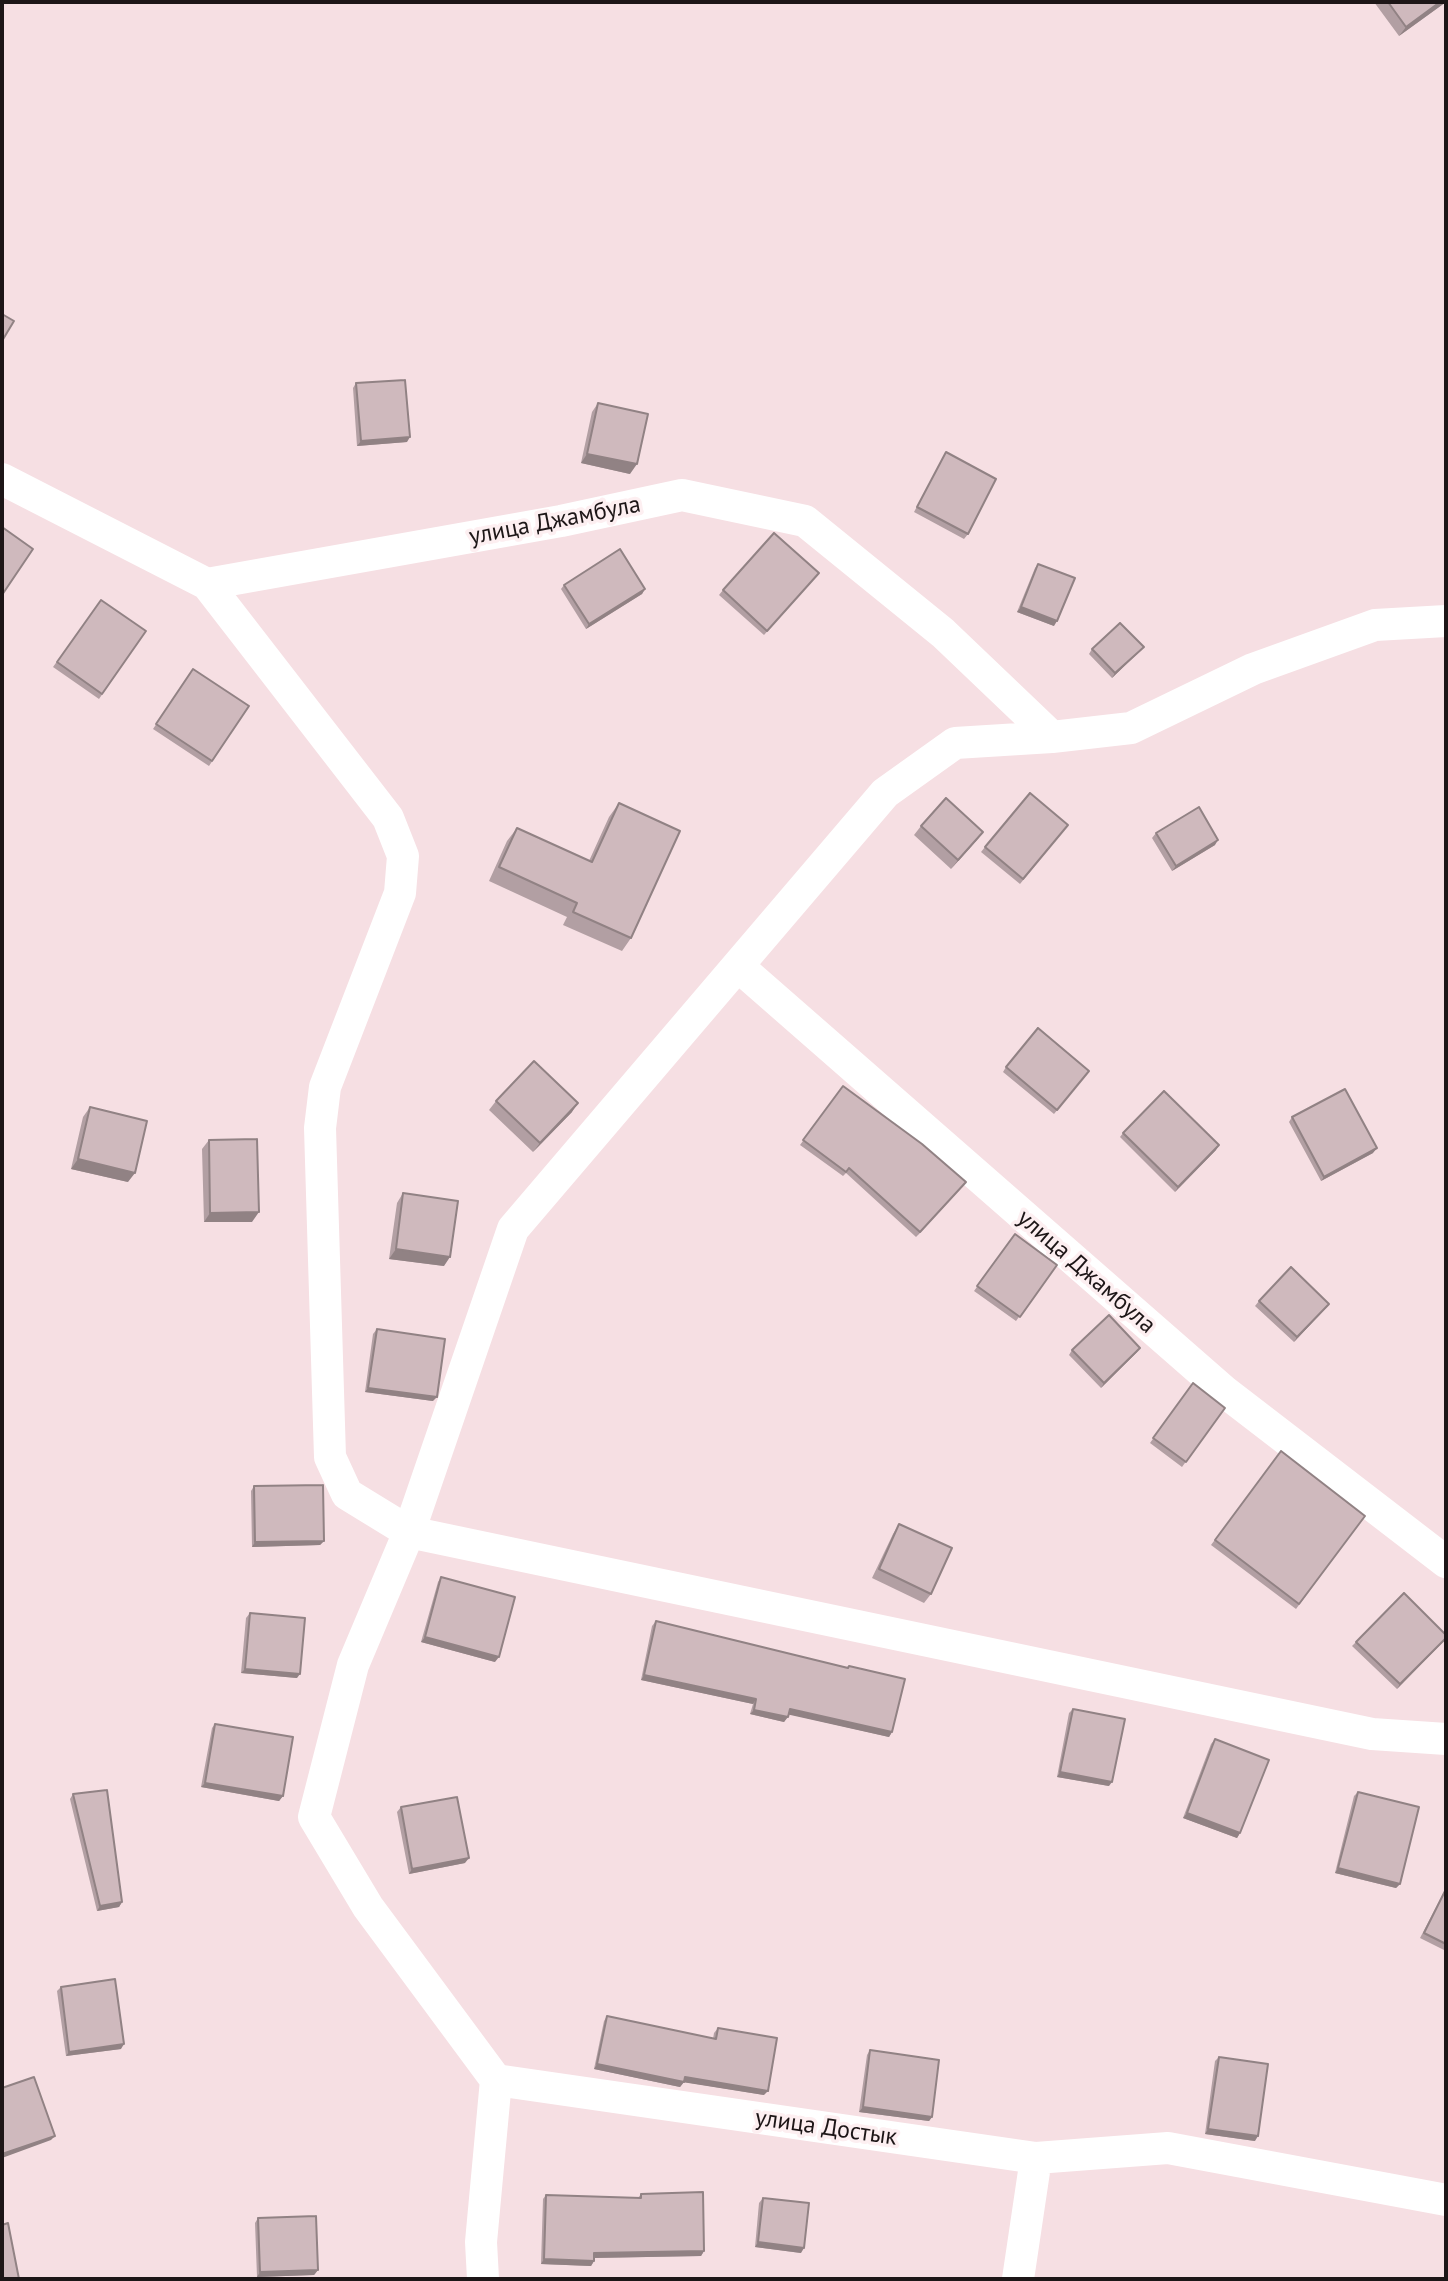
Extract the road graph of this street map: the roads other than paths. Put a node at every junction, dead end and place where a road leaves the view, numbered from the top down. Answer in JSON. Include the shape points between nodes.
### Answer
{"nodes":[{"id":1,"x":2,"y":479,"type":"edge"},
{"id":2,"x":207,"y":584,"type":"junction"},
{"id":3,"x":1446,"y":621,"type":"edge"},
{"id":4,"x":1052,"y":737,"type":"junction"},
{"id":5,"x":738,"y":967,"type":"junction"},
{"id":6,"x":409,"y":1532,"type":"junction"},
{"id":7,"x":1446,"y":1562,"type":"edge"},
{"id":8,"x":1446,"y":1739,"type":"edge"},
{"id":9,"x":496,"y":2080,"type":"junction"},
{"id":10,"x":1035,"y":2158,"type":"junction"},
{"id":11,"x":1446,"y":2200,"type":"edge"},
{"id":12,"x":483,"y":2279,"type":"edge"},
{"id":13,"x":1018,"y":2279,"type":"edge"}],
"edges":[{"from":1,"to":2,"type":"street"},
{"from":2,"to":4,"type":"street","name":"улица Джамбула","via":[[561,522],[682,495],[805,521],[943,633]]},
{"from":2,"to":6,"type":"street","via":[[388,818],[403,856],[400,893],[325,1087],[320,1128],[330,1457],[347,1494]]},
{"from":3,"to":4,"type":"street","via":[[1375,625],[1253,669],[1132,728]]},
{"from":4,"to":5,"type":"street","via":[[955,743],[885,793]]},
{"from":5,"to":6,"type":"street","via":[[513,1229]]},
{"from":5,"to":7,"type":"street","name":"улица Джамбула","via":[[1225,1392]]},
{"from":6,"to":8,"type":"street","via":[[1372,1734]]},
{"from":6,"to":9,"type":"street","via":[[353,1665],[314,1818],[368,1907]]},
{"from":9,"to":10,"type":"street","name":"улица Достык"},
{"from":9,"to":12,"type":"street","via":[[481,2242]]},
{"from":10,"to":11,"type":"street","name":"улица Достык","via":[[1168,2148]]},
{"from":10,"to":13,"type":"street"}]}
